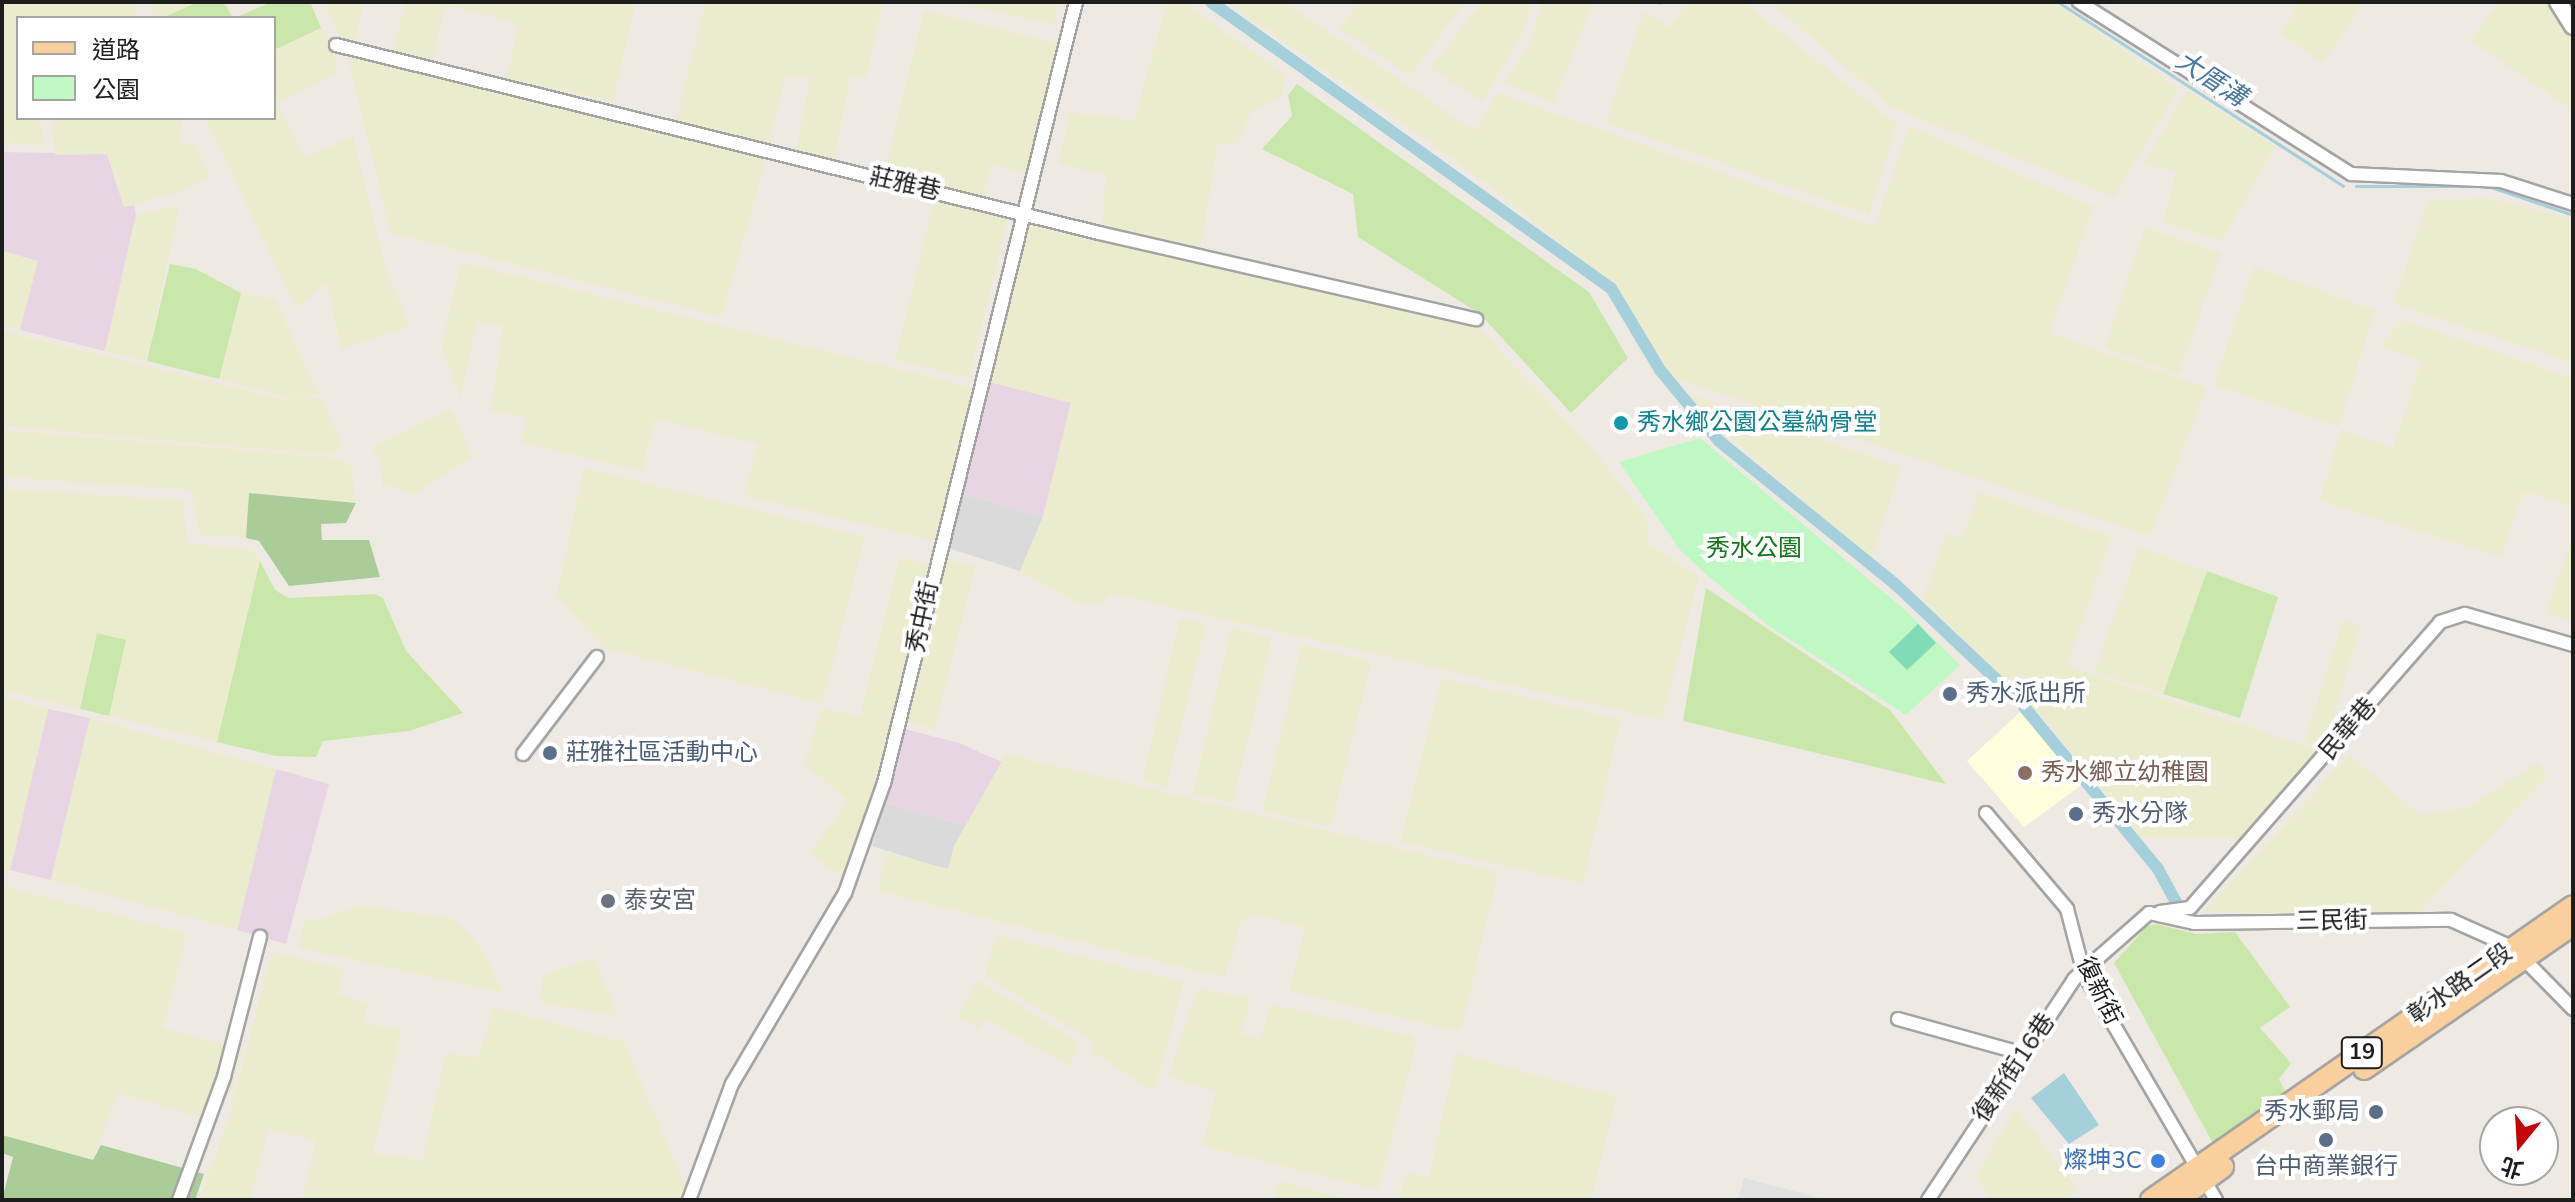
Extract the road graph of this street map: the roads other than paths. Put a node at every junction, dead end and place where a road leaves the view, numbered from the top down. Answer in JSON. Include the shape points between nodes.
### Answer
{"nodes":[{"id":1,"x":1076,"y":2,"type":"edge"},
{"id":2,"x":2079,"y":2,"type":"edge"},
{"id":3,"x":2558,"y":2,"type":"edge"},
{"id":4,"x":2573,"y":26,"type":"edge"},
{"id":5,"x":336,"y":45,"type":"dead end"},
{"id":6,"x":2573,"y":204,"type":"edge"},
{"id":7,"x":1024,"y":213,"type":"junction"},
{"id":8,"x":1476,"y":319,"type":"dead end"},
{"id":9,"x":2573,"y":645,"type":"edge"},
{"id":10,"x":597,"y":657,"type":"dead end"},
{"id":11,"x":523,"y":754,"type":"dead end"},
{"id":12,"x":1986,"y":813,"type":"dead end"},
{"id":13,"x":2573,"y":906,"type":"edge"},
{"id":14,"x":2149,"y":913,"type":"junction"},
{"id":15,"x":2573,"y":925,"type":"edge"},
{"id":16,"x":260,"y":937,"type":"dead end"},
{"id":17,"x":2519,"y":953,"type":"junction"},
{"id":18,"x":2084,"y":974,"type":"junction"},
{"id":19,"x":2573,"y":1009,"type":"edge"},
{"id":20,"x":1898,"y":1019,"type":"dead end"},
{"id":21,"x":2024,"y":1054,"type":"junction"},
{"id":22,"x":2201,"y":1177,"type":"junction"},
{"id":23,"x":179,"y":1200,"type":"edge"},
{"id":24,"x":689,"y":1200,"type":"edge"},
{"id":25,"x":1928,"y":1200,"type":"edge"},
{"id":26,"x":2151,"y":1200,"type":"edge"},
{"id":27,"x":2178,"y":1200,"type":"edge"},
{"id":28,"x":2216,"y":1200,"type":"edge"}],
"edges":[{"from":1,"to":7,"type":"street","name":"秀中街"},
{"from":2,"to":6,"type":"street","via":[[2351,174],[2501,181]]},
{"from":3,"to":4,"type":"street"},
{"from":5,"to":7,"type":"street","name":"莊雅巷"},
{"from":7,"to":8,"type":"street","name":"莊雅巷"},
{"from":7,"to":24,"type":"street","name":"秀中街","via":[[884,783],[845,893],[732,1084]]},
{"from":9,"to":14,"type":"street","name":"民華巷","via":[[2465,614],[2440,622],[2190,908]]},
{"from":10,"to":11,"type":"street"},
{"from":12,"to":18,"type":"street","name":"復新街","via":[[2067,909]]},
{"from":13,"to":17,"type":"main road","name":"彰水路二段","number":"19"},
{"from":14,"to":17,"type":"street","name":"三民街","via":[[2194,923],[2451,920]]},
{"from":14,"to":18,"type":"street"},
{"from":15,"to":17,"type":"main road","name":"彰水路二段","number":"19"},
{"from":16,"to":23,"type":"street","via":[[224,1077]]},
{"from":17,"to":19,"type":"street","name":"三民街"},
{"from":17,"to":22,"type":"main road","name":"彰水路二段","number":"19"},
{"from":18,"to":21,"type":"street","name":"復新街16巷","via":[[2074,979]]},
{"from":18,"to":22,"type":"street","name":"復新街"},
{"from":20,"to":21,"type":"street"},
{"from":21,"to":25,"type":"street","name":"復新街16巷"},
{"from":22,"to":26,"type":"main road","name":"彰水路二段","number":"19"},
{"from":22,"to":27,"type":"main road","name":"彰水路二段","number":"19"},
{"from":22,"to":28,"type":"street","name":"復新街"}]}
